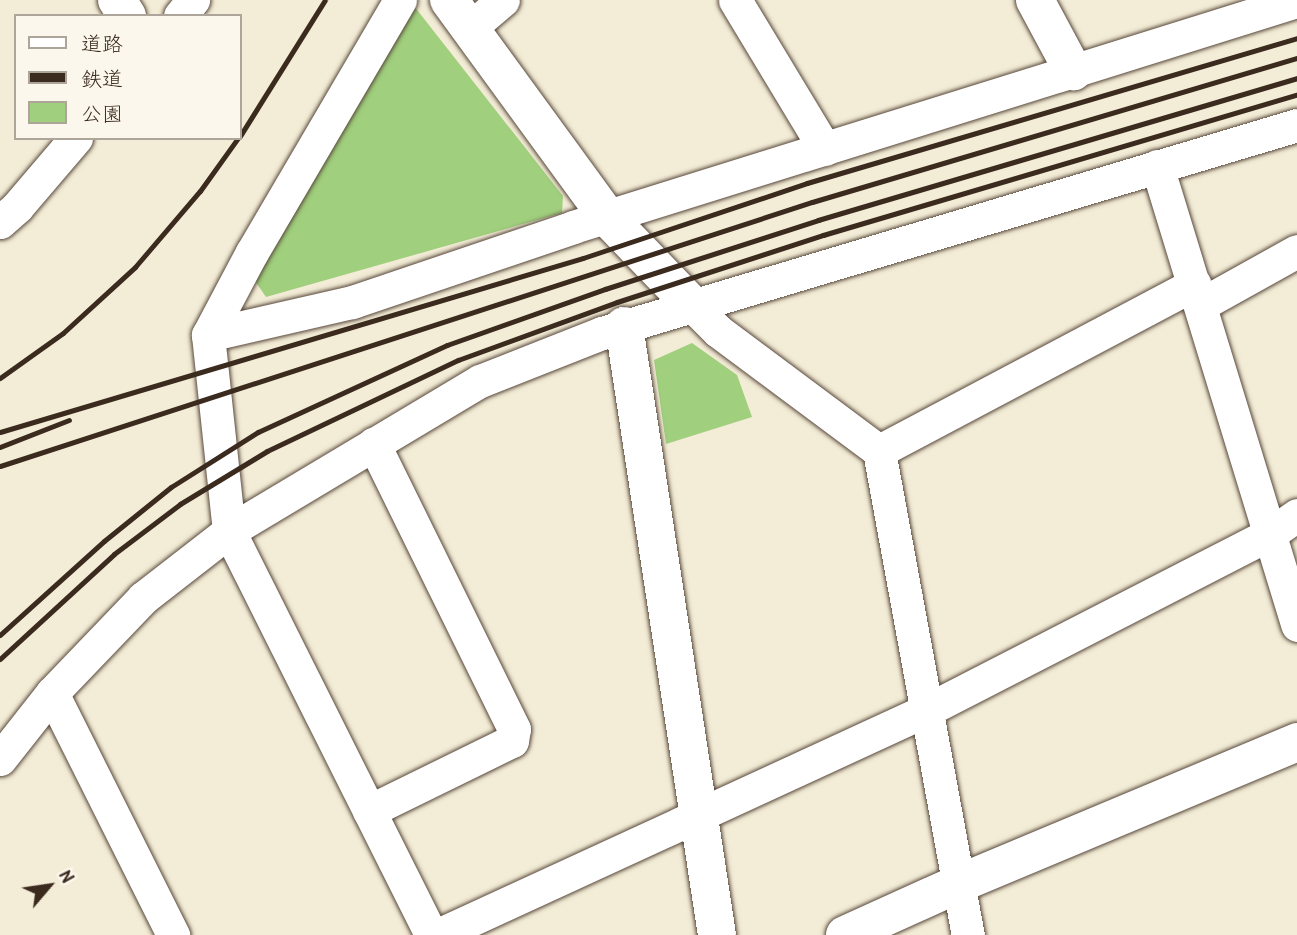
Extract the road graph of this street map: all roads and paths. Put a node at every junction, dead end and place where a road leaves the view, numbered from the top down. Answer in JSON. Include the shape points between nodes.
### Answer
{"nodes":[{"id":1,"x":193,"y":0,"type":"edge"},
{"id":2,"x":400,"y":0,"type":"edge"},
{"id":3,"x":503,"y":0,"type":"edge"},
{"id":4,"x":735,"y":0,"type":"edge"},
{"id":5,"x":1034,"y":0,"type":"edge"},
{"id":6,"x":1297,"y":1,"type":"edge"},
{"id":7,"x":182,"y":14,"type":"edge"},
{"id":8,"x":459,"y":14,"type":"edge"},
{"id":9,"x":1073,"y":71,"type":"junction"},
{"id":10,"x":1297,"y":125,"type":"edge"},
{"id":11,"x":74,"y":140,"type":"edge"},
{"id":12,"x":825,"y":149,"type":"junction"},
{"id":13,"x":1157,"y":166,"type":"junction"},
{"id":14,"x":607,"y":217,"type":"junction"},
{"id":15,"x":0,"y":222,"type":"edge"},
{"id":16,"x":1297,"y":251,"type":"edge"},
{"id":17,"x":1197,"y":294,"type":"junction"},
{"id":18,"x":693,"y":306,"type":"junction"},
{"id":19,"x":624,"y":327,"type":"junction"},
{"id":20,"x":208,"y":335,"type":"junction"},
{"id":21,"x":374,"y":444,"type":"junction"},
{"id":22,"x":879,"y":451,"type":"junction"},
{"id":23,"x":1284,"y":525,"type":"edge"},
{"id":24,"x":229,"y":531,"type":"junction"},
{"id":25,"x":1297,"y":625,"type":"edge"},
{"id":26,"x":52,"y":693,"type":"junction"},
{"id":27,"x":927,"y":710,"type":"junction"},
{"id":28,"x":1297,"y":742,"type":"edge"},
{"id":29,"x":0,"y":759,"type":"edge"},
{"id":30,"x":369,"y":811,"type":"junction"},
{"id":31,"x":699,"y":816,"type":"junction"},
{"id":32,"x":958,"y":884,"type":"junction"},
{"id":33,"x":173,"y":935,"type":"edge"},
{"id":34,"x":431,"y":935,"type":"edge"},
{"id":35,"x":438,"y":935,"type":"edge"},
{"id":36,"x":717,"y":935,"type":"edge"},
{"id":37,"x":845,"y":935,"type":"edge"},
{"id":38,"x":968,"y":935,"type":"edge"}],
"edges":[{"from":1,"to":7,"type":"street"},
{"from":2,"to":20,"type":"street"},
{"from":3,"to":8,"type":"street"},
{"from":4,"to":12,"type":"street"},
{"from":5,"to":9,"type":"street"},
{"from":6,"to":9,"type":"street"},
{"from":8,"to":14,"type":"street"},
{"from":9,"to":12,"type":"street"},
{"from":10,"to":13,"type":"street"},
{"from":11,"to":15,"type":"street"},
{"from":12,"to":14,"type":"street"},
{"from":13,"to":17,"type":"street"},
{"from":13,"to":18,"type":"street"},
{"from":14,"to":18,"type":"street"},
{"from":14,"to":20,"type":"street","via":[[352,302]]},
{"from":16,"to":17,"type":"street"},
{"from":17,"to":22,"type":"street"},
{"from":17,"to":23,"type":"street"},
{"from":18,"to":19,"type":"street"},
{"from":18,"to":22,"type":"street","via":[[718,331]]},
{"from":19,"to":21,"type":"street","via":[[480,381]]},
{"from":19,"to":31,"type":"street"},
{"from":20,"to":24,"type":"street"},
{"from":21,"to":24,"type":"street"},
{"from":21,"to":30,"type":"street","via":[[514,729],[512,741]]},
{"from":22,"to":27,"type":"street"},
{"from":23,"to":25,"type":"street"},
{"from":23,"to":27,"type":"street"},
{"from":24,"to":26,"type":"street","via":[[143,598]]},
{"from":24,"to":30,"type":"street"},
{"from":26,"to":29,"type":"street"},
{"from":26,"to":33,"type":"street"},
{"from":27,"to":31,"type":"street"},
{"from":27,"to":32,"type":"street"},
{"from":28,"to":32,"type":"street"},
{"from":30,"to":34,"type":"street"},
{"from":31,"to":35,"type":"street"},
{"from":31,"to":36,"type":"street"},
{"from":32,"to":37,"type":"street"},
{"from":32,"to":38,"type":"street"}]}
